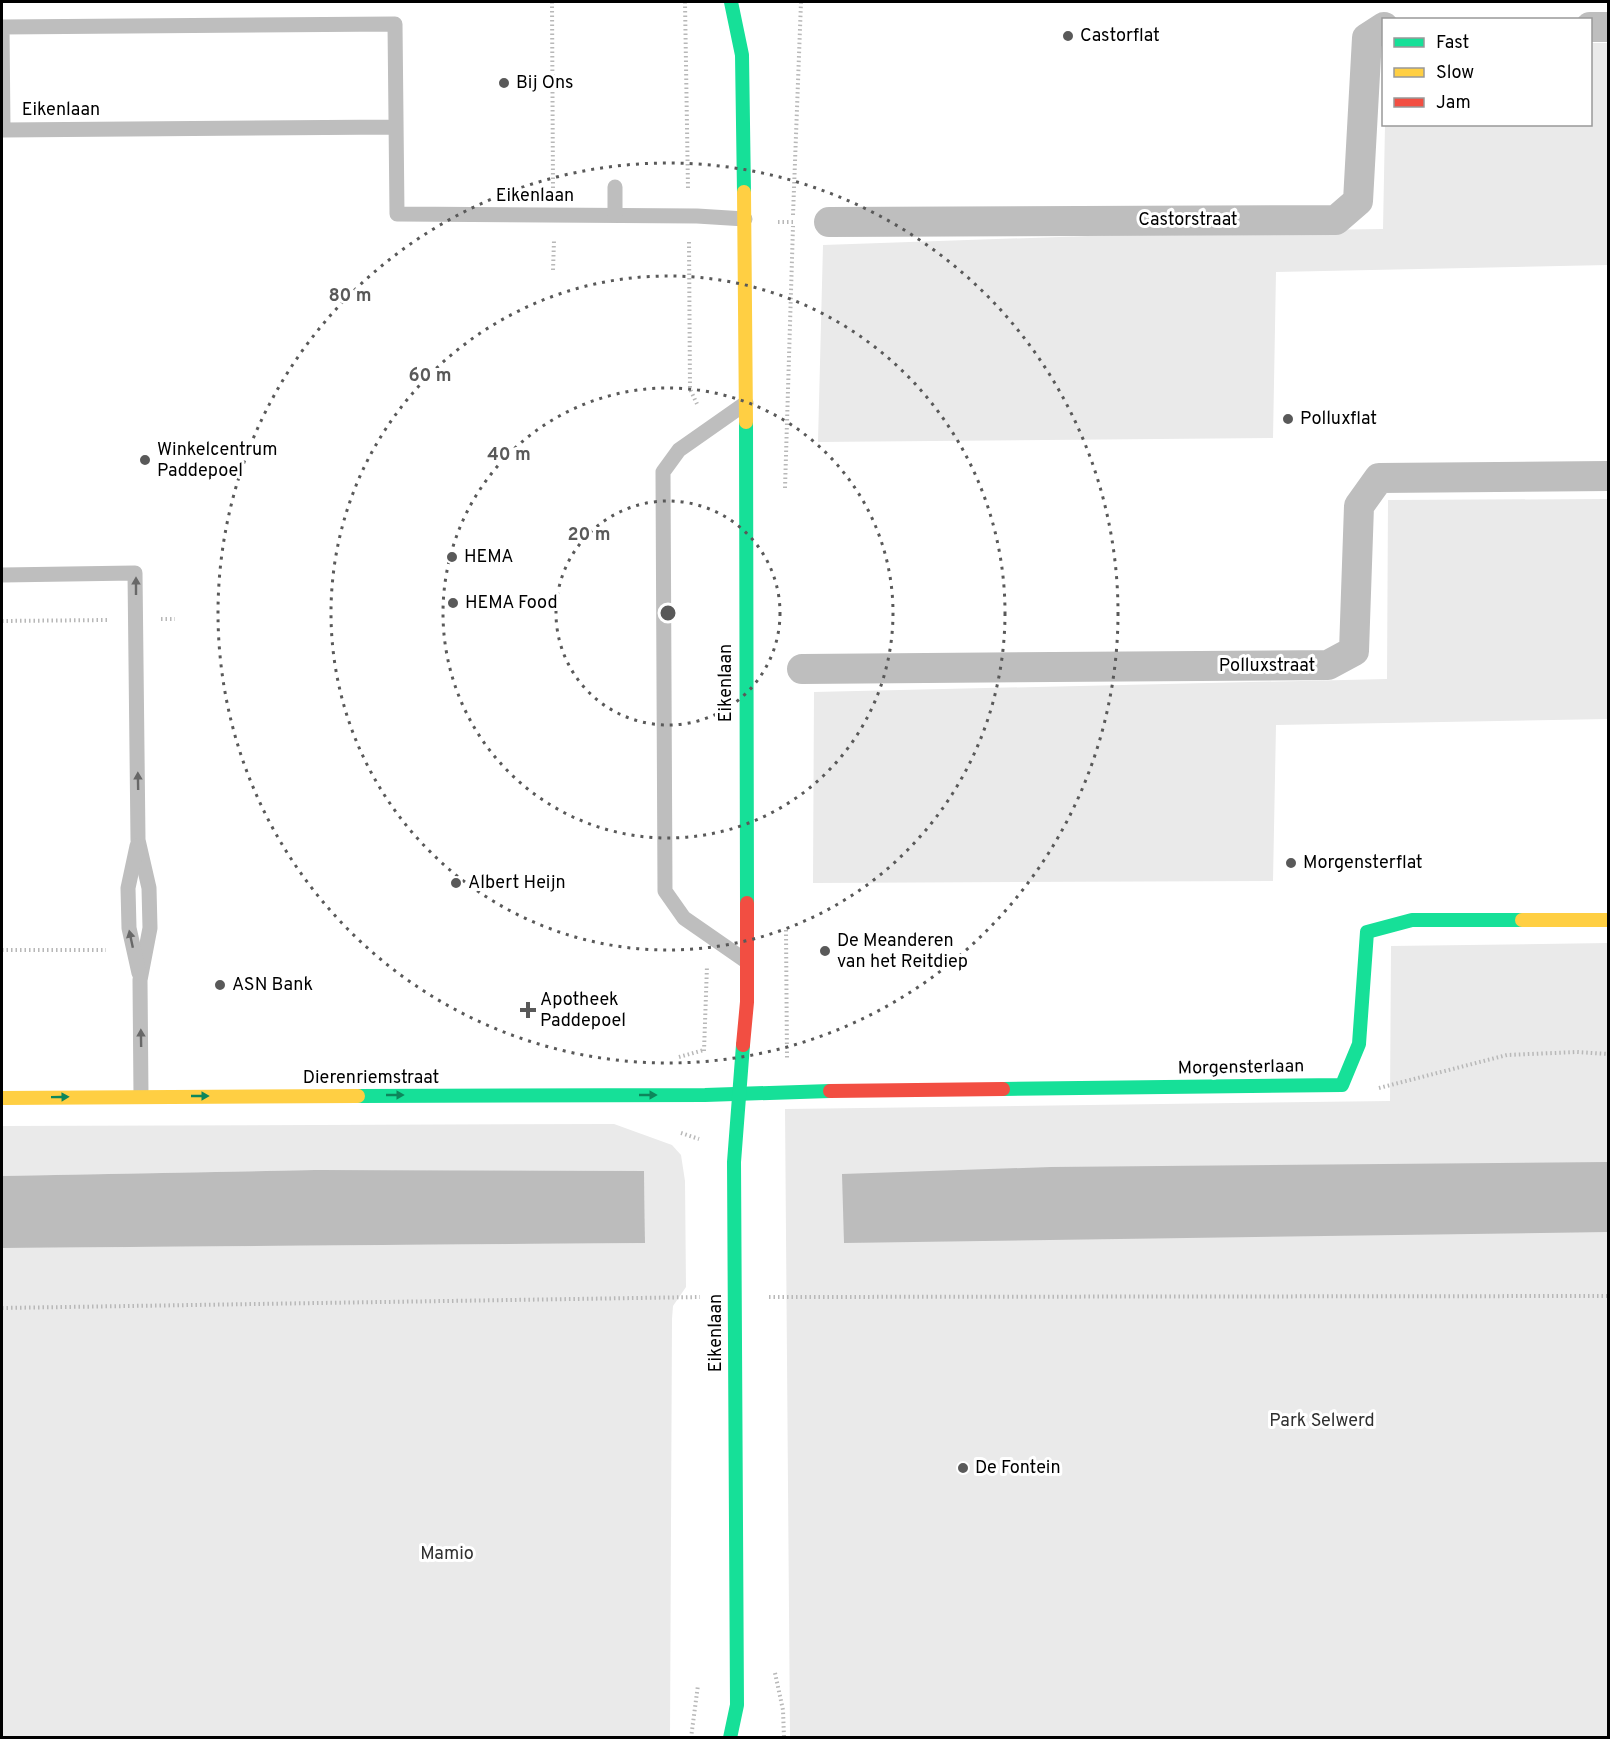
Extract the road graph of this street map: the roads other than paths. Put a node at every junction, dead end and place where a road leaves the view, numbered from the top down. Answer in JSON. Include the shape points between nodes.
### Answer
{"nodes":[{"id":1,"x":731,"y":2,"type":"edge"},
{"id":2,"x":749,"y":23,"type":"dead end"},
{"id":3,"x":1592,"y":27,"type":"edge"},
{"id":4,"x":1608,"y":27,"type":"edge"},
{"id":5,"x":1382,"y":28,"type":"edge"},
{"id":6,"x":742,"y":55,"type":"junction"},
{"id":7,"x":396,"y":127,"type":"junction"},
{"id":8,"x":615,"y":187,"type":"dead end"},
{"id":9,"x":615,"y":215,"type":"junction"},
{"id":10,"x":745,"y":219,"type":"junction"},
{"id":11,"x":829,"y":222,"type":"road end"},
{"id":12,"x":746,"y":403,"type":"junction"},
{"id":13,"x":1608,"y":476,"type":"edge"},
{"id":14,"x":2,"y":575,"type":"edge"},
{"id":15,"x":802,"y":669,"type":"dead end"},
{"id":16,"x":138,"y":840,"type":"junction"},
{"id":17,"x":1608,"y":920,"type":"edge"},
{"id":18,"x":747,"y":962,"type":"junction"},
{"id":19,"x":140,"y":980,"type":"junction"},
{"id":20,"x":740,"y":1093,"type":"junction"},
{"id":21,"x":141,"y":1096,"type":"junction"},
{"id":22,"x":2,"y":1098,"type":"edge"},
{"id":23,"x":736,"y":1705,"type":"junction"},
{"id":24,"x":730,"y":1737,"type":"edge"},
{"id":25,"x":744,"y":1737,"type":"edge"}],
"edges":[{"from":1,"to":6,"type":"main road","name":"Eikenlaan"},
{"from":2,"to":6,"type":"main road","name":"Eikenlaan"},
{"from":3,"to":4,"type":"street"},
{"from":5,"to":11,"type":"street","name":"Castorstraat","via":[[1367,38],[1358,201],[1336,220]]},
{"from":6,"to":10,"type":"main road","name":"Eikenlaan"},
{"from":7,"to":7,"type":"lane","name":"Eikenlaan","via":[[395,24],[2,27],[3,130]]},
{"from":7,"to":9,"type":"lane","name":"Eikenlaan","via":[[397,214]]},
{"from":8,"to":9,"type":"lane"},
{"from":9,"to":10,"type":"lane","name":"Eikenlaan"},
{"from":10,"to":12,"type":"main road","name":"Eikenlaan"},
{"from":12,"to":18,"type":"main road","name":"Eikenlaan"},
{"from":12,"to":18,"type":"lane","via":[[679,450],[663,472],[665,891],[684,918]]},
{"from":13,"to":15,"type":"street","name":"Polluxstraat","via":[[1379,478],[1359,506],[1354,651],[1329,665]]},
{"from":16,"to":14,"type":"lane","one_way":true,"via":[[135,573]]},
{"from":19,"to":16,"type":"lane","one_way":true,"via":[[129,928],[128,888]]},
{"from":16,"to":19,"type":"lane","via":[[149,888],[150,928]]},
{"from":17,"to":20,"type":"main road","name":"Morgensterlaan","via":[[1412,920],[1367,932],[1359,1044],[1342,1085]]},
{"from":18,"to":20,"type":"main road","name":"Eikenlaan"},
{"from":21,"to":19,"type":"lane","one_way":true},
{"from":21,"to":20,"type":"main road","name":"Dierenriemstraat","one_way":true},
{"from":20,"to":23,"type":"main road","name":"Eikenlaan","via":[[734,1162]]},
{"from":22,"to":21,"type":"main road","name":"Dierenriemstraat","one_way":true},
{"from":23,"to":24,"type":"main road","name":"Eikenlaan"},
{"from":23,"to":25,"type":"main road","name":"Eikenlaan"}]}
